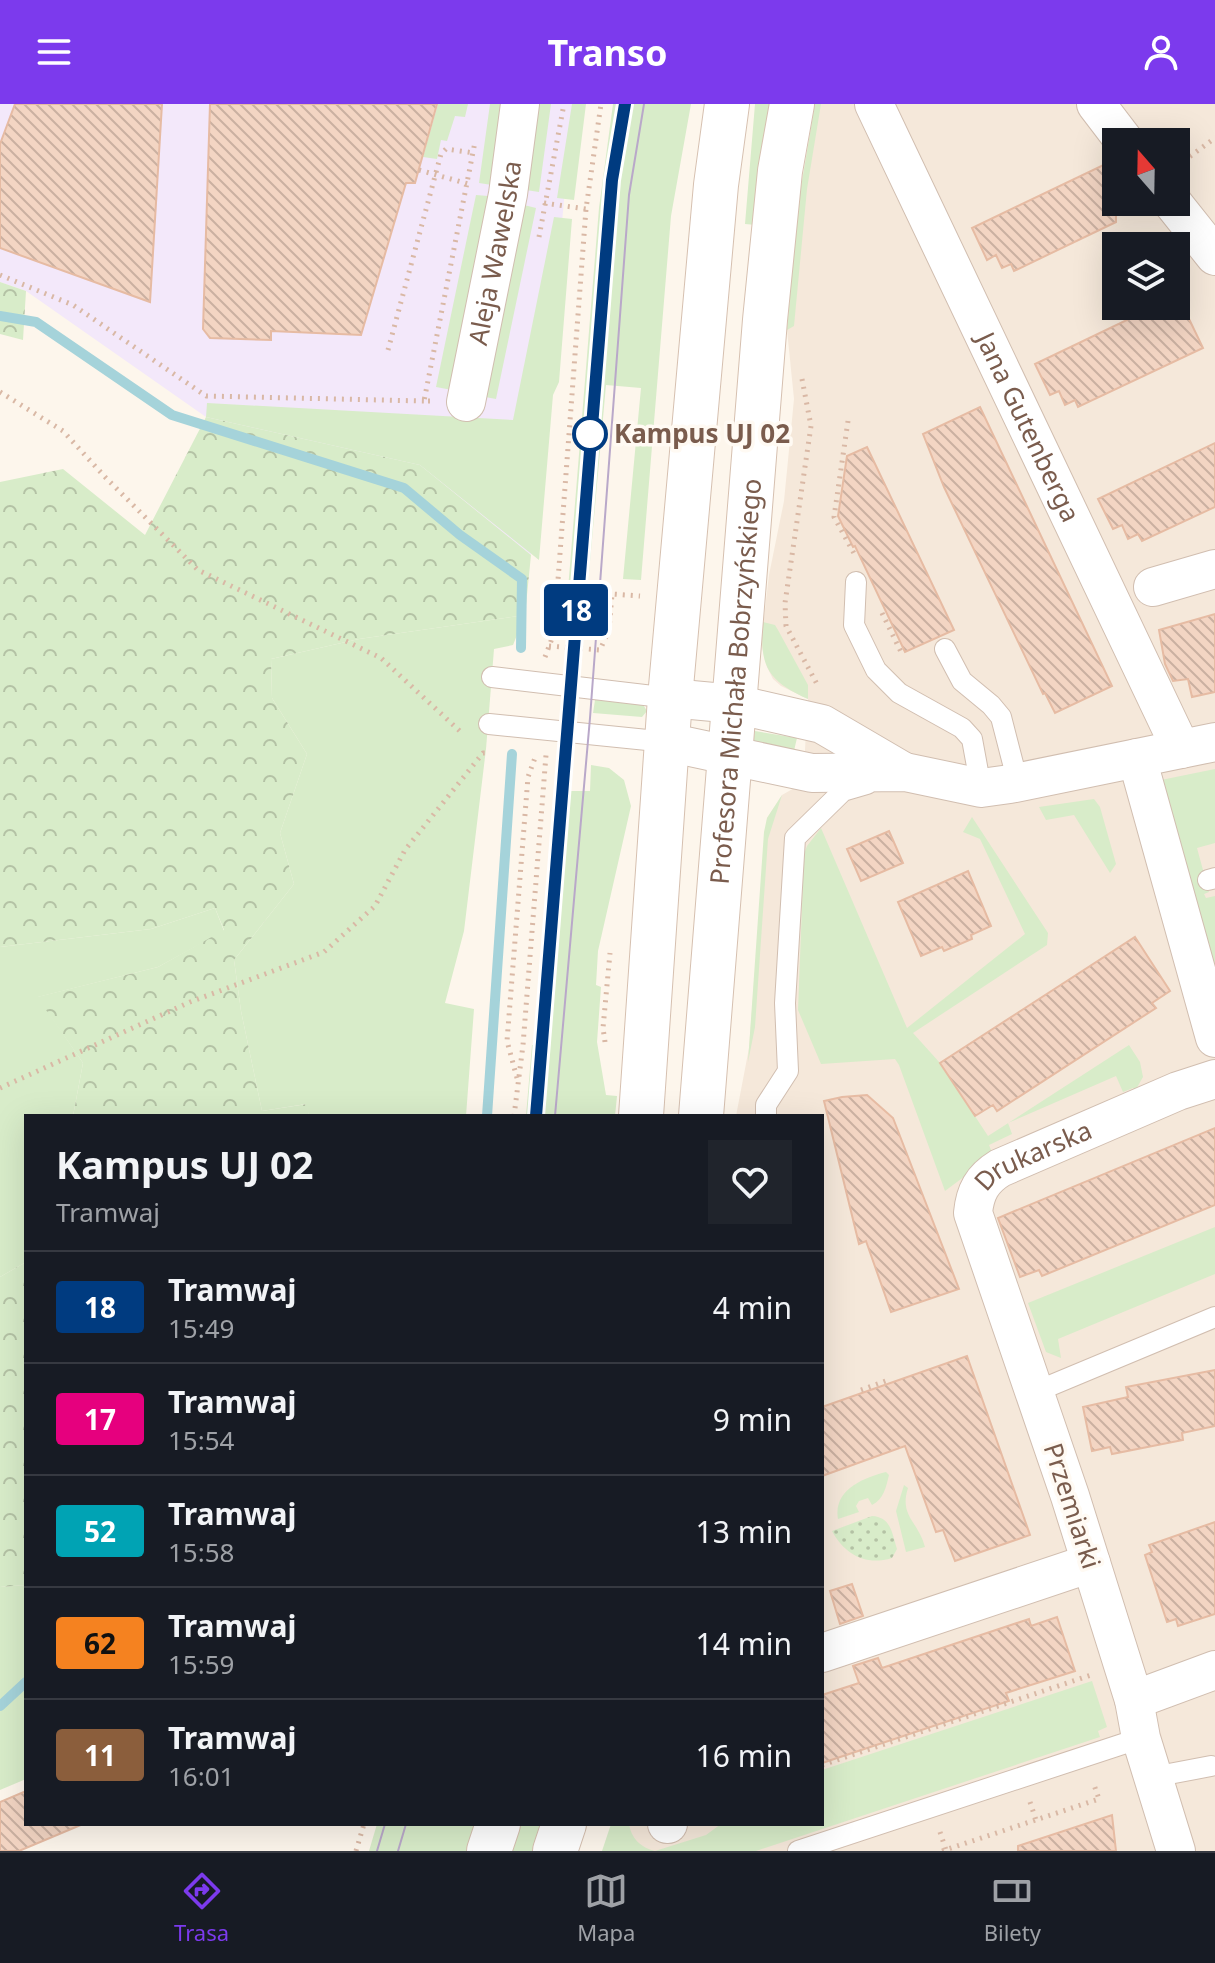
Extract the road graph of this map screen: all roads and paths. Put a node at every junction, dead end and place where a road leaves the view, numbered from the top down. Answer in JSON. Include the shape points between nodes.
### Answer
{"nodes":[{"id":1,"x":520,"y":104,"type":"edge"},
{"id":2,"x":564,"y":104,"type":"edge"},
{"id":3,"x":601,"y":104,"type":"edge"},
{"id":4,"x":727,"y":104,"type":"edge"},
{"id":5,"x":792,"y":104,"type":"edge"},
{"id":6,"x":874,"y":104,"type":"edge"},
{"id":7,"x":1096,"y":104,"type":"edge"},
{"id":8,"x":1114,"y":128,"type":"edge"},
{"id":9,"x":477,"y":129,"type":"dead end"},
{"id":10,"x":1215,"y":138,"type":"edge"},
{"id":11,"x":474,"y":153,"type":"junction"},
{"id":12,"x":1190,"y":157,"type":"edge"},
{"id":13,"x":419,"y":170,"type":"dead end"},
{"id":14,"x":436,"y":176,"type":"junction"},
{"id":15,"x":547,"y":204,"type":"dead end"},
{"id":16,"x":1183,"y":216,"type":"edge"},
{"id":17,"x":1215,"y":256,"type":"edge"},
{"id":18,"x":0,"y":275,"type":"edge"},
{"id":19,"x":388,"y":350,"type":"dead end"},
{"id":20,"x":800,"y":368,"type":"dead end"},
{"id":21,"x":0,"y":392,"type":"edge"},
{"id":22,"x":424,"y":401,"type":"dead end"},
{"id":23,"x":466,"y":402,"type":"dead end"},
{"id":24,"x":848,"y":421,"type":"dead end"},
{"id":25,"x":1215,"y":569,"type":"edge"},
{"id":26,"x":858,"y":573,"type":"joint"},
{"id":27,"x":1153,"y":587,"type":"dead end"},
{"id":28,"x":637,"y":596,"type":"dead end"},
{"id":29,"x":878,"y":603,"type":"dead end"},
{"id":30,"x":548,"y":646,"type":"junction"},
{"id":31,"x":945,"y":649,"type":"dead end"},
{"id":32,"x":543,"y":662,"type":"dead end"},
{"id":33,"x":907,"y":664,"type":"dead end"},
{"id":34,"x":492,"y":677,"type":"dead end"},
{"id":35,"x":820,"y":690,"type":"dead end"},
{"id":36,"x":670,"y":698,"type":"junction"},
{"id":37,"x":735,"y":704,"type":"junction"},
{"id":38,"x":489,"y":724,"type":"dead end"},
{"id":39,"x":471,"y":742,"type":"dead end"},
{"id":40,"x":667,"y":742,"type":"junction"},
{"id":41,"x":1198,"y":746,"type":"edge"},
{"id":42,"x":492,"y":747,"type":"dead end"},
{"id":43,"x":527,"y":754,"type":"dead end"},
{"id":44,"x":536,"y":754,"type":"junction"},
{"id":45,"x":546,"y":755,"type":"junction"},
{"id":46,"x":555,"y":755,"type":"dead end"},
{"id":47,"x":730,"y":755,"type":"junction"},
{"id":48,"x":1137,"y":758,"type":"junction"},
{"id":49,"x":905,"y":772,"type":"junction"},
{"id":50,"x":999,"y":785,"type":"junction"},
{"id":51,"x":610,"y":947,"type":"dead end"},
{"id":52,"x":1215,"y":1038,"type":"edge"},
{"id":53,"x":605,"y":1044,"type":"dead end"},
{"id":54,"x":517,"y":1078,"type":"junction"},
{"id":55,"x":1215,"y":1079,"type":"edge"},
{"id":56,"x":0,"y":1088,"type":"edge"},
{"id":57,"x":514,"y":1114,"type":"edge"},
{"id":58,"x":641,"y":1114,"type":"edge"},
{"id":59,"x":701,"y":1114,"type":"edge"},
{"id":60,"x":766,"y":1114,"type":"edge"},
{"id":61,"x":1009,"y":1313,"type":"joint"},
{"id":62,"x":1215,"y":1317,"type":"edge"},
{"id":63,"x":891,"y":1379,"type":"dead end"},
{"id":64,"x":861,"y":1390,"type":"dead end"},
{"id":65,"x":1035,"y":1392,"type":"junction"},
{"id":66,"x":1091,"y":1563,"type":"junction"},
{"id":67,"x":824,"y":1652,"type":"edge"},
{"id":68,"x":1215,"y":1670,"type":"edge"},
{"id":69,"x":1096,"y":1674,"type":"dead end"},
{"id":70,"x":1134,"y":1700,"type":"junction"},
{"id":71,"x":1141,"y":1738,"type":"junction"},
{"id":72,"x":824,"y":1764,"type":"edge"},
{"id":73,"x":1211,"y":1766,"type":"dead end"},
{"id":74,"x":1090,"y":1770,"type":"dead end"},
{"id":75,"x":1153,"y":1777,"type":"junction"},
{"id":76,"x":363,"y":1826,"type":"edge"},
{"id":77,"x":497,"y":1826,"type":"edge"},
{"id":78,"x":563,"y":1826,"type":"edge"},
{"id":79,"x":356,"y":1851,"type":"edge"},
{"id":80,"x":489,"y":1851,"type":"edge"},
{"id":81,"x":555,"y":1851,"type":"edge"},
{"id":82,"x":798,"y":1851,"type":"edge"},
{"id":83,"x":942,"y":1851,"type":"edge"},
{"id":84,"x":1176,"y":1851,"type":"edge"}],
"edges":[{"from":1,"to":23,"type":"street","name":"Aleja Wawelska","via":[[508,194]]},
{"from":2,"to":15,"type":"path","name":"Aleja Wawelska"},
{"from":3,"to":30,"type":"path","via":[[586,209],[554,633]]},
{"from":4,"to":36,"type":"main road"},
{"from":5,"to":37,"type":"main road","name":"Profesora Michała Bobrzyńskiego","via":[[766,305]]},
{"from":6,"to":41,"type":"street","name":"Jana Gutenberga"},
{"from":7,"to":8,"type":"street"},
{"from":9,"to":11,"type":"path","name":"Aleja Wawelska"},
{"from":10,"to":12,"type":"path"},
{"from":11,"to":14,"type":"path","via":[[446,149]]},
{"from":11,"to":14,"type":"path","name":"Aleja Wawelska","via":[[469,184]]},
{"from":13,"to":14,"type":"path"},
{"from":14,"to":19,"type":"path"},
{"from":16,"to":17,"type":"street"},
{"from":18,"to":22,"type":"path","via":[[73,305],[206,396]]},
{"from":20,"to":35,"type":"path","via":[[811,426],[786,626]]},
{"from":21,"to":39,"type":"path","via":[[63,431],[198,570],[381,658]]},
{"from":24,"to":26,"type":"path","via":[[834,517]]},
{"from":25,"to":27,"type":"street"},
{"from":26,"to":50,"type":"lane","via":[[854,625],[876,670],[899,693],[970,735]]},
{"from":28,"to":30,"type":"path","via":[[612,594],[609,630],[600,650]]},
{"from":29,"to":33,"type":"path"},
{"from":30,"to":32,"type":"path"},
{"from":31,"to":50,"type":"lane","via":[[962,681],[1001,717]]},
{"from":34,"to":36,"type":"lane"},
{"from":36,"to":37,"type":"street"},
{"from":36,"to":40,"type":"main road"},
{"from":37,"to":47,"type":"main road","name":"Profesora Michała Bobrzyńskiego"},
{"from":37,"to":49,"type":"street","via":[[822,724]]},
{"from":38,"to":40,"type":"lane"},
{"from":40,"to":47,"type":"street"},
{"from":40,"to":58,"type":"main road"},
{"from":41,"to":48,"type":"street"},
{"from":42,"to":56,"type":"path","via":[[405,850],[375,906],[324,952],[190,1002]]},
{"from":43,"to":44,"type":"path"},
{"from":44,"to":45,"type":"path"},
{"from":44,"to":54,"type":"path","via":[[528,777],[507,1041]]},
{"from":45,"to":46,"type":"path"},
{"from":45,"to":54,"type":"path"},
{"from":47,"to":49,"type":"street","via":[[812,773]]},
{"from":47,"to":59,"type":"main road","name":"Profesora Michała Bobrzyńskiego"},
{"from":48,"to":50,"type":"street"},
{"from":48,"to":52,"type":"street"},
{"from":49,"to":50,"type":"street"},
{"from":49,"to":60,"type":"lane","via":[[843,791],[795,838],[785,1003],[788,1071],[766,1105]]},
{"from":51,"to":53,"type":"path"},
{"from":54,"to":57,"type":"path"},
{"from":55,"to":61,"type":"street","name":"Drukarska","via":[[989,1175],[977,1190],[973,1213]]},
{"from":61,"to":65,"type":"street","name":"Przemiarki"},
{"from":62,"to":65,"type":"lane"},
{"from":63,"to":64,"type":"path"},
{"from":65,"to":66,"type":"street","name":"Przemiarki"},
{"from":66,"to":67,"type":"street"},
{"from":66,"to":70,"type":"street","name":"Przemiarki"},
{"from":68,"to":70,"type":"street"},
{"from":69,"to":72,"type":"path"},
{"from":70,"to":71,"type":"street","name":"Przemiarki"},
{"from":71,"to":75,"type":"street","name":"Przemiarki"},
{"from":71,"to":82,"type":"lane"},
{"from":73,"to":75,"type":"lane"},
{"from":74,"to":83,"type":"path","via":[[1099,1799]]},
{"from":75,"to":84,"type":"street","name":"Przemiarki"},
{"from":76,"to":79,"type":"path"},
{"from":77,"to":80,"type":"main road"},
{"from":78,"to":81,"type":"main road"}]}
